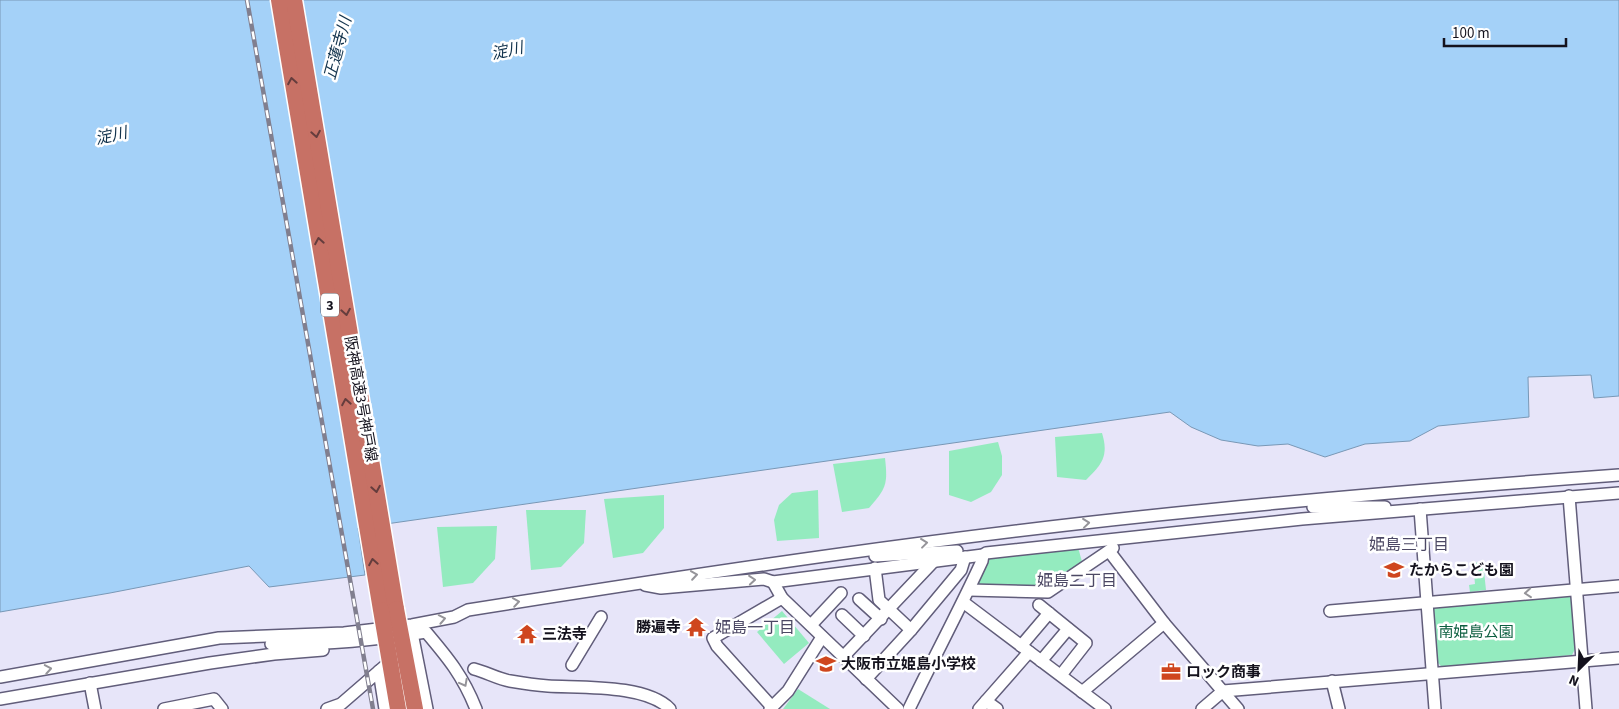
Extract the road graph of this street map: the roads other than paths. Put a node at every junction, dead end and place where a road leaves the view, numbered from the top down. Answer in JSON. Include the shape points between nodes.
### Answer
{"nodes":[{"id":1,"x":279,"y":0,"type":"edge"},
{"id":2,"x":294,"y":0,"type":"edge"},
{"id":3,"x":301,"y":0,"type":"edge"},
{"id":4,"x":305,"y":67,"type":"junction"},
{"id":5,"x":1619,"y":475,"type":"edge"},
{"id":6,"x":1574,"y":479,"type":"junction"},
{"id":7,"x":1619,"y":482,"type":"edge"},
{"id":8,"x":1619,"y":493,"type":"edge"},
{"id":9,"x":1569,"y":496,"type":"junction"},
{"id":10,"x":1284,"y":503,"type":"junction"},
{"id":11,"x":1420,"y":509,"type":"junction"},
{"id":12,"x":1126,"y":537,"type":"junction"},
{"id":13,"x":855,"y":551,"type":"junction"},
{"id":14,"x":1109,"y":551,"type":"junction"},
{"id":15,"x":983,"y":555,"type":"junction"},
{"id":16,"x":965,"y":557,"type":"junction"},
{"id":17,"x":934,"y":561,"type":"junction"},
{"id":18,"x":875,"y":568,"type":"junction"},
{"id":19,"x":772,"y":582,"type":"junction"},
{"id":20,"x":634,"y":583,"type":"junction"},
{"id":21,"x":1619,"y":586,"type":"edge"},
{"id":22,"x":1577,"y":589,"type":"junction"},
{"id":23,"x":969,"y":590,"type":"junction"},
{"id":24,"x":841,"y":593,"type":"dead end"},
{"id":25,"x":782,"y":598,"type":"junction"},
{"id":26,"x":859,"y":599,"type":"dead end"},
{"id":27,"x":964,"y":602,"type":"junction"},
{"id":28,"x":1427,"y":602,"type":"junction"},
{"id":29,"x":1039,"y":605,"type":"dead end"},
{"id":30,"x":889,"y":610,"type":"junction"},
{"id":31,"x":1330,"y":611,"type":"dead end"},
{"id":32,"x":1049,"y":613,"type":"junction"},
{"id":33,"x":842,"y":615,"type":"dead end"},
{"id":34,"x":601,"y":617,"type":"dead end"},
{"id":35,"x":880,"y":619,"type":"junction"},
{"id":36,"x":1164,"y":623,"type":"junction"},
{"id":37,"x":811,"y":625,"type":"junction"},
{"id":38,"x":1068,"y":629,"type":"junction"},
{"id":39,"x":911,"y":630,"type":"junction"},
{"id":40,"x":412,"y":634,"type":"junction"},
{"id":41,"x":864,"y":636,"type":"junction"},
{"id":42,"x":822,"y":637,"type":"junction"},
{"id":43,"x":219,"y":638,"type":"junction"},
{"id":44,"x":1025,"y":649,"type":"junction"},
{"id":45,"x":323,"y":650,"type":"dead end"},
{"id":46,"x":843,"y":657,"type":"junction"},
{"id":47,"x":1619,"y":658,"type":"edge"},
{"id":48,"x":1041,"y":661,"type":"junction"},
{"id":49,"x":1582,"y":661,"type":"junction"},
{"id":50,"x":572,"y":665,"type":"dead end"},
{"id":51,"x":474,"y":669,"type":"dead end"},
{"id":52,"x":379,"y":671,"type":"junction"},
{"id":53,"x":1432,"y":673,"type":"junction"},
{"id":54,"x":1060,"y":675,"type":"junction"},
{"id":55,"x":0,"y":677,"type":"edge"},
{"id":56,"x":866,"y":679,"type":"junction"},
{"id":57,"x":1332,"y":681,"type":"junction"},
{"id":58,"x":90,"y":683,"type":"junction"},
{"id":59,"x":1223,"y":691,"type":"junction"},
{"id":60,"x":1082,"y":692,"type":"junction"},
{"id":61,"x":6,"y":702,"type":"edge"},
{"id":62,"x":983,"y":705,"type":"edge"},
{"id":63,"x":771,"y":708,"type":"edge"},
{"id":64,"x":95,"y":709,"type":"edge"},
{"id":65,"x":164,"y":709,"type":"edge"},
{"id":66,"x":222,"y":709,"type":"edge"},
{"id":67,"x":327,"y":709,"type":"edge"},
{"id":68,"x":385,"y":709,"type":"edge"},
{"id":69,"x":398,"y":709,"type":"edge"},
{"id":70,"x":415,"y":709,"type":"edge"},
{"id":71,"x":428,"y":709,"type":"edge"},
{"id":72,"x":476,"y":709,"type":"edge"},
{"id":73,"x":670,"y":709,"type":"edge"},
{"id":74,"x":898,"y":709,"type":"edge"},
{"id":75,"x":909,"y":709,"type":"edge"},
{"id":76,"x":997,"y":709,"type":"edge"},
{"id":77,"x":1105,"y":709,"type":"edge"},
{"id":78,"x":1202,"y":709,"type":"edge"},
{"id":79,"x":1238,"y":709,"type":"edge"},
{"id":80,"x":1339,"y":709,"type":"edge"},
{"id":81,"x":1435,"y":709,"type":"edge"},
{"id":82,"x":1586,"y":709,"type":"edge"}],
"edges":[{"from":69,"to":1,"type":"highway","name":"阪神高速3号神戸線","number":"3","one_way":true,"bridge":true},
{"from":2,"to":4,"type":"highway","name":"阪神高速3号神戸線","number":"3"},
{"from":3,"to":4,"type":"highway"},
{"from":4,"to":70,"type":"highway","name":"阪神高速3号神戸線","number":"3","one_way":true,"bridge":true},
{"from":5,"to":6,"type":"street"},
{"from":6,"to":7,"type":"street"},
{"from":6,"to":10,"type":"street"},
{"from":8,"to":9,"type":"street"},
{"from":9,"to":11,"type":"street"},
{"from":9,"to":22,"type":"street"},
{"from":10,"to":11,"type":"street","via":[[1308,507]]},
{"from":13,"to":10,"type":"street","one_way":true},
{"from":11,"to":12,"type":"street"},
{"from":11,"to":28,"type":"street"},
{"from":12,"to":14,"type":"street"},
{"from":12,"to":15,"type":"street"},
{"from":13,"to":15,"type":"street","via":[[873,556],[967,550],[982,551]]},
{"from":20,"to":13,"type":"street","one_way":true},
{"from":14,"to":23,"type":"street","via":[[1048,592]]},
{"from":14,"to":36,"type":"street"},
{"from":15,"to":16,"type":"street"},
{"from":15,"to":23,"type":"street"},
{"from":16,"to":17,"type":"street"},
{"from":16,"to":39,"type":"street","via":[[961,570]]},
{"from":17,"to":18,"type":"street"},
{"from":17,"to":30,"type":"street"},
{"from":18,"to":19,"type":"street"},
{"from":18,"to":30,"type":"street","via":[[879,600]]},
{"from":20,"to":19,"type":"street","one_way":true,"via":[[661,588],[764,579]]},
{"from":19,"to":25,"type":"street"},
{"from":43,"to":20,"type":"street","one_way":true,"via":[[344,634],[412,625],[454,617],[468,610]]},
{"from":21,"to":22,"type":"street"},
{"from":22,"to":28,"type":"street","one_way":true},
{"from":22,"to":49,"type":"street"},
{"from":23,"to":27,"type":"street"},
{"from":24,"to":37,"type":"street"},
{"from":25,"to":37,"type":"street"},
{"from":25,"to":63,"type":"street","via":[[714,638],[717,646]]},
{"from":26,"to":35,"type":"street"},
{"from":27,"to":44,"type":"street"},
{"from":27,"to":75,"type":"street"},
{"from":28,"to":31,"type":"street"},
{"from":28,"to":53,"type":"street"},
{"from":29,"to":32,"type":"street"},
{"from":30,"to":35,"type":"street"},
{"from":30,"to":39,"type":"street"},
{"from":32,"to":38,"type":"street"},
{"from":32,"to":44,"type":"street"},
{"from":33,"to":41,"type":"street"},
{"from":34,"to":50,"type":"street"},
{"from":35,"to":41,"type":"street"},
{"from":36,"to":59,"type":"street"},
{"from":36,"to":60,"type":"street"},
{"from":37,"to":42,"type":"street"},
{"from":38,"to":48,"type":"street"},
{"from":38,"to":54,"type":"street","via":[[1086,643]]},
{"from":39,"to":56,"type":"street"},
{"from":40,"to":43,"type":"street","via":[[301,645]]},
{"from":40,"to":52,"type":"street","via":[[402,651]]},
{"from":40,"to":71,"type":"street"},
{"from":40,"to":72,"type":"street","one_way":true,"via":[[426,632],[462,678]]},
{"from":41,"to":46,"type":"street"},
{"from":42,"to":46,"type":"street"},
{"from":42,"to":63,"type":"street","via":[[788,691]]},
{"from":55,"to":43,"type":"street","one_way":true},
{"from":44,"to":48,"type":"street"},
{"from":44,"to":62,"type":"street"},
{"from":45,"to":58,"type":"street","via":[[274,654]]},
{"from":46,"to":56,"type":"street"},
{"from":47,"to":49,"type":"street"},
{"from":48,"to":54,"type":"street"},
{"from":49,"to":53,"type":"street"},
{"from":49,"to":82,"type":"street"},
{"from":51,"to":73,"type":"street","via":[[511,681],[638,693],[654,698]]},
{"from":52,"to":67,"type":"street","via":[[341,704]]},
{"from":52,"to":68,"type":"street"},
{"from":53,"to":57,"type":"street"},
{"from":53,"to":81,"type":"street"},
{"from":54,"to":60,"type":"street"},
{"from":56,"to":74,"type":"street"},
{"from":57,"to":59,"type":"street"},
{"from":57,"to":80,"type":"street"},
{"from":58,"to":61,"type":"street"},
{"from":58,"to":64,"type":"street"},
{"from":59,"to":78,"type":"street"},
{"from":59,"to":79,"type":"street"},
{"from":60,"to":77,"type":"street"},
{"from":62,"to":76,"type":"street"},
{"from":65,"to":66,"type":"street","via":[[214,699]]}]}
